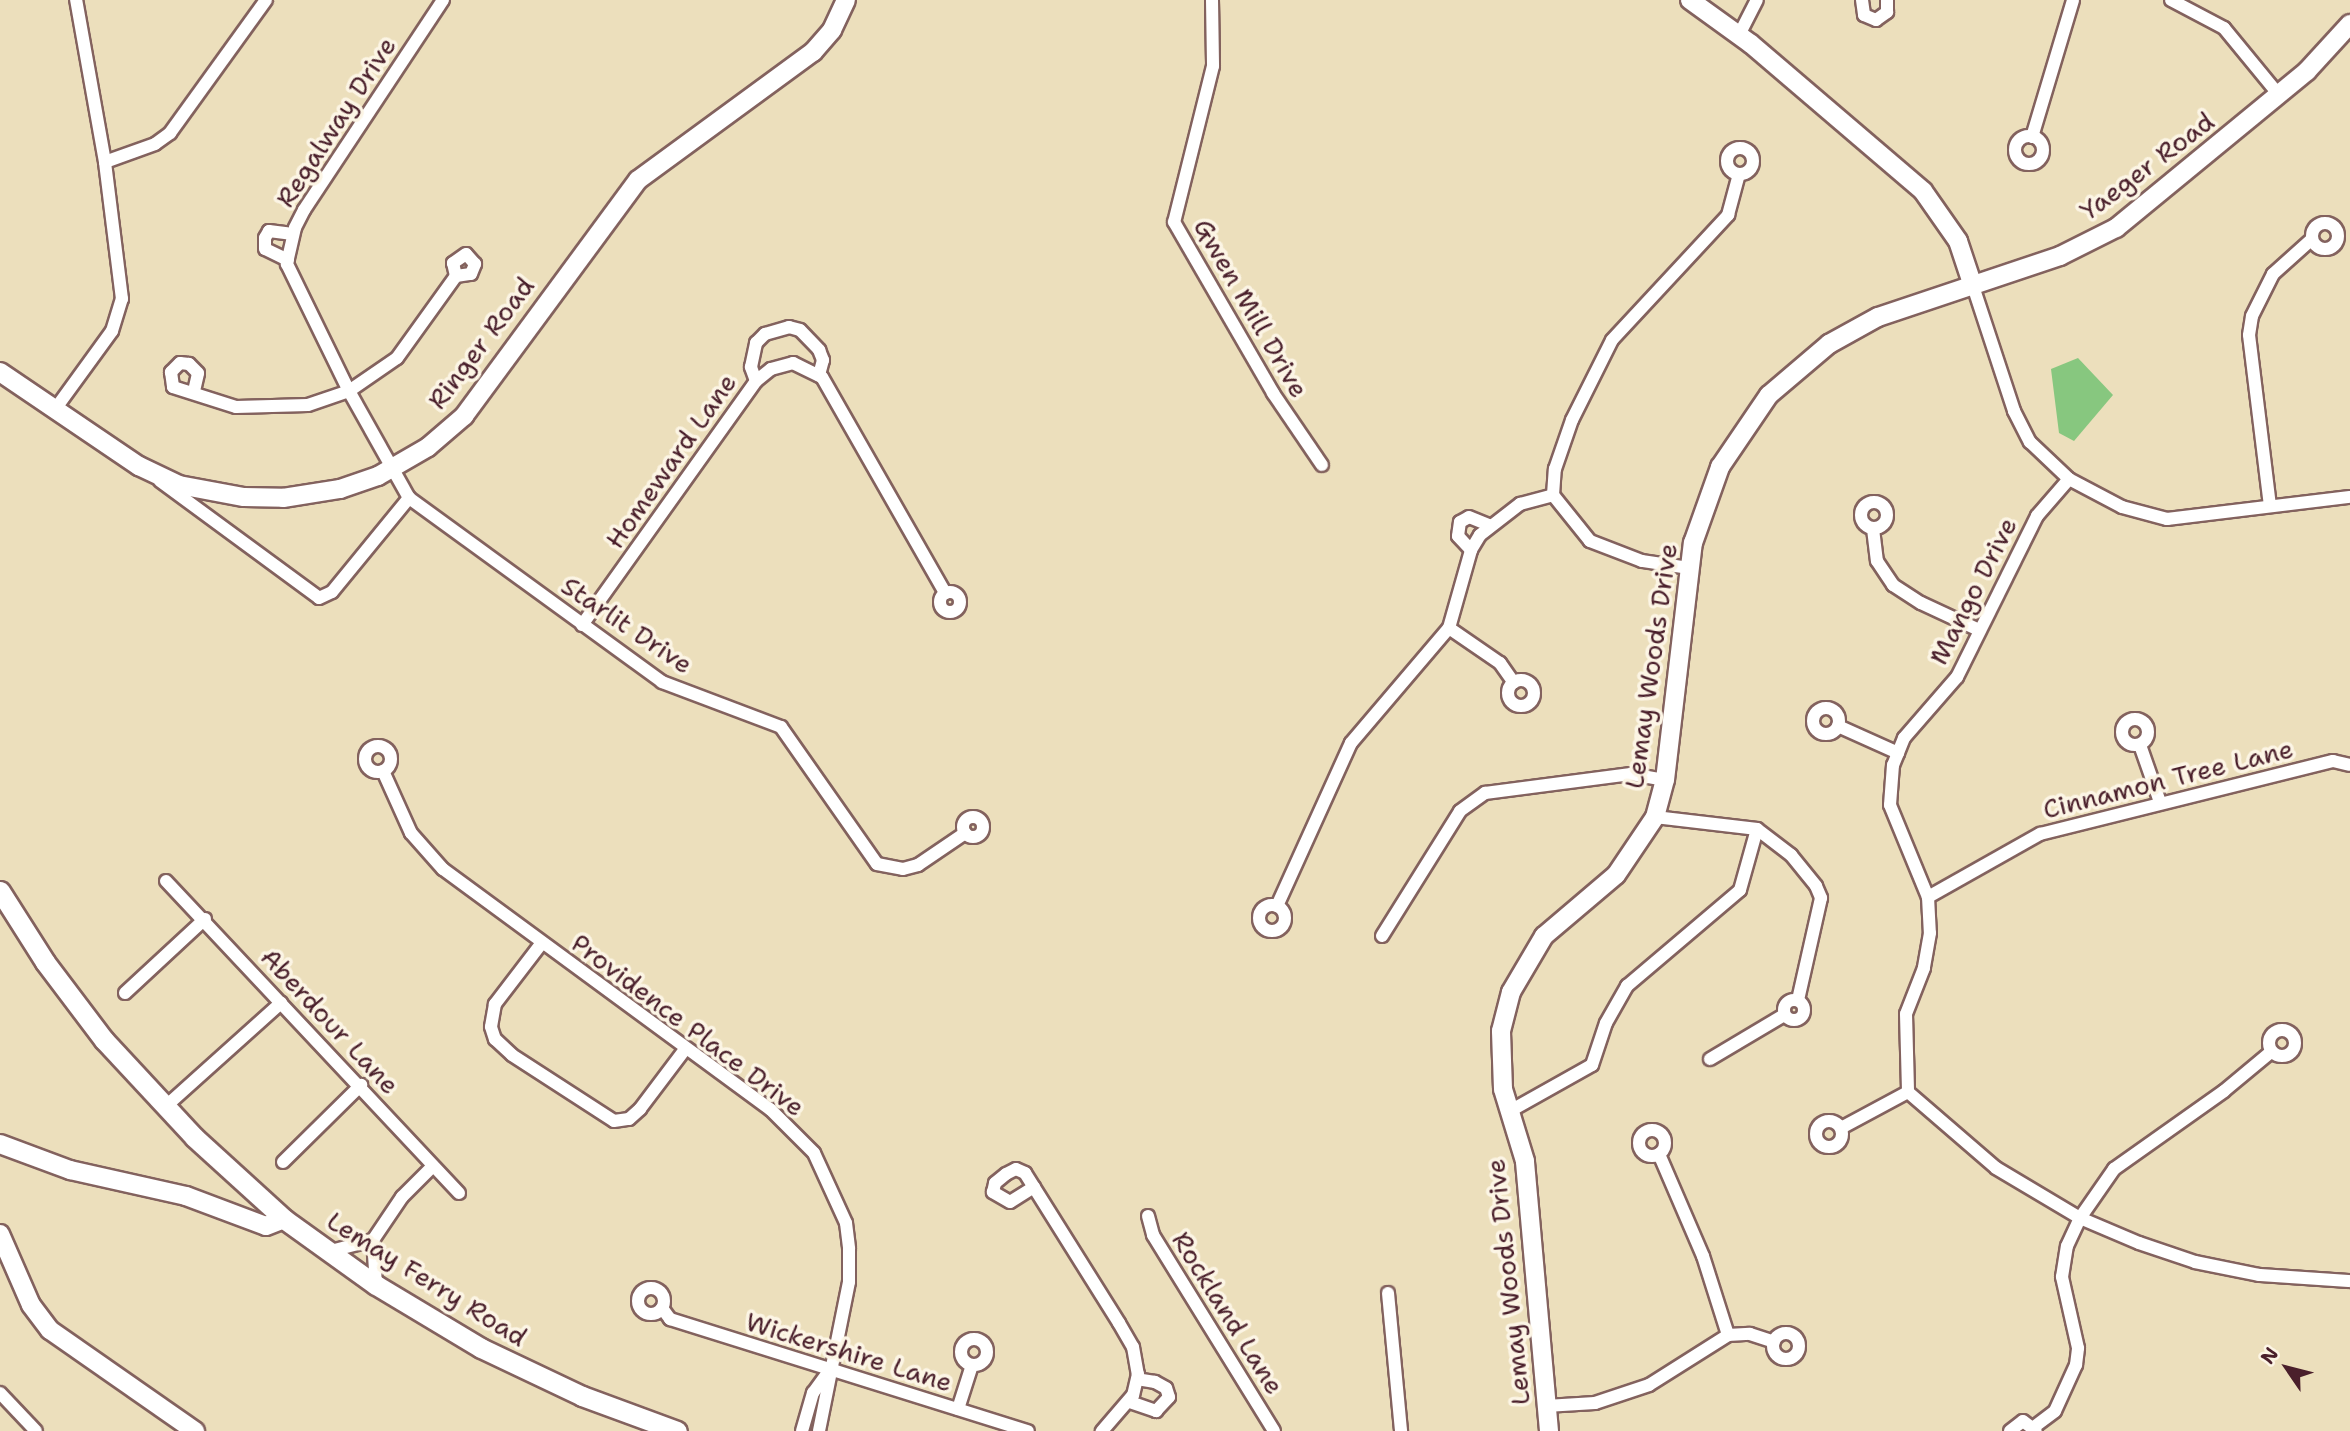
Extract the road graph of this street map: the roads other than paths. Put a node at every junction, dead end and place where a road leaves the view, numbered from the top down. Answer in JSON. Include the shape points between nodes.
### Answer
{"nodes":[{"id":1,"x":76,"y":0,"type":"edge"},
{"id":2,"x":266,"y":0,"type":"edge"},
{"id":3,"x":443,"y":0,"type":"edge"},
{"id":4,"x":846,"y":0,"type":"edge"},
{"id":5,"x":1212,"y":0,"type":"edge"},
{"id":6,"x":1690,"y":0,"type":"edge"},
{"id":7,"x":1757,"y":0,"type":"edge"},
{"id":8,"x":1862,"y":0,"type":"edge"},
{"id":9,"x":1887,"y":0,"type":"edge"},
{"id":10,"x":2073,"y":0,"type":"edge"},
{"id":11,"x":2171,"y":0,"type":"edge"},
{"id":12,"x":2350,"y":24,"type":"edge"},
{"id":13,"x":1738,"y":34,"type":"junction"},
{"id":14,"x":2279,"y":95,"type":"junction"},
{"id":15,"x":2032,"y":137,"type":"dead end"},
{"id":16,"x":105,"y":162,"type":"junction"},
{"id":17,"x":1739,"y":174,"type":"dead end"},
{"id":18,"x":293,"y":234,"type":"junction"},
{"id":19,"x":2312,"y":239,"type":"dead end"},
{"id":20,"x":288,"y":260,"type":"junction"},
{"id":21,"x":456,"y":276,"type":"dead end"},
{"id":22,"x":1973,"y":286,"type":"junction"},
{"id":23,"x":0,"y":372,"type":"edge"},
{"id":24,"x":819,"y":375,"type":"junction"},
{"id":25,"x":755,"y":381,"type":"junction"},
{"id":26,"x":194,"y":391,"type":"dead end"},
{"id":27,"x":349,"y":391,"type":"junction"},
{"id":28,"x":57,"y":408,"type":"junction"},
{"id":29,"x":1322,"y":465,"type":"dead end"},
{"id":30,"x":391,"y":470,"type":"junction"},
{"id":31,"x":149,"y":472,"type":"junction"},
{"id":32,"x":2069,"y":479,"type":"junction"},
{"id":33,"x":1553,"y":495,"type":"junction"},
{"id":34,"x":2350,"y":496,"type":"edge"},
{"id":35,"x":409,"y":498,"type":"junction"},
{"id":36,"x":2270,"y":506,"type":"junction"},
{"id":37,"x":1489,"y":525,"type":"junction"},
{"id":38,"x":1873,"y":529,"type":"dead end"},
{"id":39,"x":1471,"y":550,"type":"junction"},
{"id":40,"x":1689,"y":568,"type":"junction"},
{"id":41,"x":945,"y":593,"type":"dead end"},
{"id":42,"x":582,"y":625,"type":"junction"},
{"id":43,"x":1449,"y":628,"type":"junction"},
{"id":44,"x":1979,"y":630,"type":"junction"},
{"id":45,"x":1514,"y":683,"type":"dead end"},
{"id":46,"x":1838,"y":726,"type":"dead end"},
{"id":47,"x":2140,"y":745,"type":"dead end"},
{"id":48,"x":1898,"y":752,"type":"junction"},
{"id":49,"x":2350,"y":765,"type":"edge"},
{"id":50,"x":383,"y":771,"type":"dead end"},
{"id":51,"x":1665,"y":780,"type":"junction"},
{"id":52,"x":2160,"y":802,"type":"junction"},
{"id":53,"x":1655,"y":817,"type":"junction"},
{"id":54,"x":1757,"y":829,"type":"junction"},
{"id":55,"x":965,"y":833,"type":"dead end"},
{"id":56,"x":166,"y":881,"type":"dead end"},
{"id":57,"x":0,"y":891,"type":"edge"},
{"id":58,"x":1928,"y":897,"type":"junction"},
{"id":59,"x":1277,"y":906,"type":"dead end"},
{"id":60,"x":205,"y":919,"type":"junction"},
{"id":61,"x":1382,"y":936,"type":"dead end"},
{"id":62,"x":541,"y":944,"type":"junction"},
{"id":63,"x":125,"y":993,"type":"dead end"},
{"id":64,"x":281,"y":1003,"type":"junction"},
{"id":65,"x":686,"y":1048,"type":"junction"},
{"id":66,"x":2272,"y":1051,"type":"dead end"},
{"id":67,"x":1710,"y":1059,"type":"dead end"},
{"id":68,"x":361,"y":1085,"type":"junction"},
{"id":69,"x":1908,"y":1092,"type":"junction"},
{"id":70,"x":165,"y":1107,"type":"junction"},
{"id":71,"x":1510,"y":1111,"type":"junction"},
{"id":72,"x":1841,"y":1128,"type":"dead end"},
{"id":73,"x":0,"y":1144,"type":"edge"},
{"id":74,"x":1659,"y":1154,"type":"dead end"},
{"id":75,"x":283,"y":1162,"type":"dead end"},
{"id":76,"x":431,"y":1168,"type":"junction"},
{"id":77,"x":1034,"y":1187,"type":"dead end"},
{"id":78,"x":459,"y":1193,"type":"dead end"},
{"id":79,"x":1148,"y":1216,"type":"dead end"},
{"id":80,"x":2080,"y":1218,"type":"junction"},
{"id":81,"x":284,"y":1219,"type":"junction"},
{"id":82,"x":0,"y":1234,"type":"edge"},
{"id":83,"x":373,"y":1240,"type":"junction"},
{"id":84,"x":327,"y":1252,"type":"junction"},
{"id":85,"x":2350,"y":1281,"type":"edge"},
{"id":86,"x":376,"y":1285,"type":"junction"},
{"id":87,"x":1388,"y":1293,"type":"dead end"},
{"id":88,"x":662,"y":1308,"type":"dead end"},
{"id":89,"x":1728,"y":1335,"type":"junction"},
{"id":90,"x":1774,"y":1342,"type":"dead end"},
{"id":91,"x":972,"y":1365,"type":"dead end"},
{"id":92,"x":828,"y":1372,"type":"junction"},
{"id":93,"x":1137,"y":1379,"type":"junction"},
{"id":94,"x":0,"y":1393,"type":"edge"},
{"id":95,"x":1130,"y":1402,"type":"junction"},
{"id":96,"x":1546,"y":1406,"type":"junction"},
{"id":97,"x":958,"y":1409,"type":"junction"},
{"id":98,"x":2035,"y":1429,"type":"edge"},
{"id":99,"x":36,"y":1431,"type":"edge"},
{"id":100,"x":195,"y":1431,"type":"edge"},
{"id":101,"x":677,"y":1431,"type":"edge"},
{"id":102,"x":803,"y":1431,"type":"edge"},
{"id":103,"x":818,"y":1431,"type":"edge"},
{"id":104,"x":1028,"y":1431,"type":"edge"},
{"id":105,"x":1102,"y":1431,"type":"edge"},
{"id":106,"x":1274,"y":1431,"type":"edge"},
{"id":107,"x":1401,"y":1431,"type":"edge"},
{"id":108,"x":1549,"y":1431,"type":"edge"},
{"id":109,"x":2010,"y":1431,"type":"edge"}],
"edges":[{"from":1,"to":16,"type":"street"},
{"from":2,"to":16,"type":"street","via":[[170,133],[155,144]]},
{"from":3,"to":18,"type":"street","name":"Regalway Drive","via":[[304,210]]},
{"from":4,"to":30,"type":"street","name":"Ringer Road","via":[[832,30],[813,51],[671,151],[632,185],[464,416]]},
{"from":5,"to":29,"type":"street","name":"Gwen Mill Drive","via":[[1213,66],[1174,222],[1279,403]]},
{"from":6,"to":13,"type":"street"},
{"from":7,"to":13,"type":"street"},
{"from":8,"to":9,"type":"street","via":[[1864,15],[1877,20],[1887,12]]},
{"from":10,"to":15,"type":"street"},
{"from":11,"to":14,"type":"street","via":[[2224,28]]},
{"from":12,"to":14,"type":"street","name":"Yaeger Road"},
{"from":13,"to":22,"type":"street","via":[[1923,191],[1954,232]]},
{"from":14,"to":22,"type":"street","name":"Yaeger Road","via":[[2116,228],[2060,256]]},
{"from":16,"to":28,"type":"street","via":[[122,275],[121,309],[100,350]]},
{"from":17,"to":33,"type":"street","via":[[1728,215],[1612,340],[1572,420]]},
{"from":18,"to":20,"type":"street","name":"Regalway Drive"},
{"from":18,"to":20,"type":"street","name":"Regalway Drive","via":[[269,231],[265,238],[265,249]]},
{"from":19,"to":36,"type":"street","via":[[2273,274],[2259,295],[2251,325]]},
{"from":20,"to":27,"type":"street","name":"Regalway Drive"},
{"from":21,"to":27,"type":"street","via":[[397,358]]},
{"from":22,"to":32,"type":"street","via":[[2014,411],[2030,442]]},
{"from":22,"to":40,"type":"street","name":"Lemay Woods Drive","via":[[1878,317],[1829,344],[1787,376],[1748,422],[1720,467],[1700,517]]},
{"from":23,"to":28,"type":"street","name":"Ringer Road"},
{"from":24,"to":25,"type":"street","name":"Homeward Lane","via":[[793,363],[771,369]]},
{"from":24,"to":25,"type":"street","via":[[823,360],[819,350],[800,330],[789,327],[765,334],[756,343],[751,367]]},
{"from":24,"to":41,"type":"street"},
{"from":25,"to":42,"type":"street","name":"Homeward Lane"},
{"from":26,"to":27,"type":"street","via":[[236,407],[278,409]]},
{"from":27,"to":30,"type":"street","name":"Regalway Drive"},
{"from":28,"to":31,"type":"street","name":"Ringer Road"},
{"from":30,"to":31,"type":"street","name":"Ringer Road","via":[[330,491],[266,498],[210,492]]},
{"from":30,"to":35,"type":"street","name":"Starlit Drive"},
{"from":31,"to":35,"type":"street","via":[[323,601]]},
{"from":32,"to":36,"type":"street","via":[[2122,507],[2167,519]]},
{"from":32,"to":44,"type":"street","name":"Mango Drive","via":[[2037,516]]},
{"from":33,"to":37,"type":"street","via":[[1520,505]]},
{"from":33,"to":40,"type":"street","via":[[1590,541],[1642,561]]},
{"from":34,"to":36,"type":"street"},
{"from":35,"to":42,"type":"street","name":"Starlit Drive"},
{"from":37,"to":39,"type":"street"},
{"from":37,"to":39,"type":"street","via":[[1469,517],[1460,522],[1458,536]]},
{"from":38,"to":44,"type":"street","via":[[1877,561],[1894,585]]},
{"from":39,"to":43,"type":"street"},
{"from":40,"to":51,"type":"street","name":"Lemay Woods Drive"},
{"from":42,"to":55,"type":"street","name":"Starlit Drive","via":[[662,682],[781,727],[864,852],[884,868],[918,865]]},
{"from":43,"to":45,"type":"street","via":[[1500,663]]},
{"from":43,"to":59,"type":"street","via":[[1351,743]]},
{"from":44,"to":48,"type":"street","name":"Mango Drive","via":[[1957,677],[1904,738]]},
{"from":46,"to":48,"type":"street"},
{"from":47,"to":52,"type":"street"},
{"from":48,"to":58,"type":"street","name":"Mango Drive","via":[[1890,806]]},
{"from":49,"to":52,"type":"street","name":"Cinnamon Tree Lane","via":[[2333,761]]},
{"from":50,"to":62,"type":"street","name":"Providence Place Drive","via":[[400,813],[424,850]]},
{"from":51,"to":53,"type":"street","name":"Lemay Woods Drive"},
{"from":51,"to":61,"type":"street","via":[[1631,774],[1485,793],[1460,811]]},
{"from":52,"to":58,"type":"street","name":"Cinnamon Tree Lane","via":[[2040,834]]},
{"from":53,"to":54,"type":"street"},
{"from":53,"to":71,"type":"street","name":"Lemay Woods Drive","via":[[1616,875],[1551,928],[1520,971],[1501,1031],[1500,1072]]},
{"from":54,"to":67,"type":"street","via":[[1791,855],[1821,898],[1798,1000],[1804,1008],[1800,1018],[1790,1020],[1784,1015]]},
{"from":54,"to":71,"type":"street","via":[[1740,890],[1627,986],[1606,1023],[1592,1065]]},
{"from":56,"to":60,"type":"street","name":"Aberdour Lane"},
{"from":57,"to":70,"type":"main road","name":"Lemay Ferry Road","via":[[64,989]]},
{"from":58,"to":69,"type":"street","name":"Mango Drive","via":[[1928,950],[1906,1014]]},
{"from":60,"to":63,"type":"street"},
{"from":60,"to":64,"type":"street","name":"Aberdour Lane"},
{"from":62,"to":65,"type":"street","name":"Providence Place Drive"},
{"from":62,"to":65,"type":"street","via":[[495,1004],[491,1027],[495,1039],[512,1055],[614,1121],[629,1119],[640,1109]]},
{"from":64,"to":68,"type":"street","name":"Aberdour Lane"},
{"from":64,"to":70,"type":"street"},
{"from":65,"to":92,"type":"street","name":"Providence Place Drive","via":[[770,1109],[814,1153],[846,1223],[849,1282]]},
{"from":66,"to":80,"type":"street","via":[[2114,1169]]},
{"from":68,"to":75,"type":"street"},
{"from":68,"to":76,"type":"street","name":"Aberdour Lane"},
{"from":69,"to":72,"type":"street"},
{"from":69,"to":80,"type":"street","via":[[1996,1168]]},
{"from":70,"to":81,"type":"main road","name":"Lemay Ferry Road"},
{"from":71,"to":96,"type":"street","name":"Lemay Woods Drive","via":[[1525,1161]]},
{"from":73,"to":81,"type":"street","via":[[70,1170],[173,1193],[266,1226]]},
{"from":74,"to":89,"type":"street","via":[[1703,1256]]},
{"from":76,"to":78,"type":"street","name":"Aberdour Lane"},
{"from":76,"to":83,"type":"street","via":[[402,1197]]},
{"from":77,"to":93,"type":"street","via":[[1133,1348]]},
{"from":79,"to":106,"type":"street","name":"Rockland Lane","via":[[1153,1235]]},
{"from":80,"to":85,"type":"street","via":[[2195,1262],[2259,1275]]},
{"from":80,"to":98,"type":"street","via":[[2067,1246],[2062,1277],[2078,1348],[2076,1365],[2055,1411]]},
{"from":81,"to":84,"type":"main road","name":"Lemay Ferry Road"},
{"from":82,"to":100,"type":"street","via":[[31,1305],[50,1330]]},
{"from":83,"to":84,"type":"street"},
{"from":83,"to":86,"type":"street"},
{"from":84,"to":86,"type":"main road","name":"Lemay Ferry Road"},
{"from":86,"to":101,"type":"main road","name":"Lemay Ferry Road","via":[[510,1363]]},
{"from":87,"to":107,"type":"street"},
{"from":88,"to":92,"type":"street","name":"Wickershire Lane","via":[[670,1320]]},
{"from":89,"to":90,"type":"street","via":[[1750,1334]]},
{"from":89,"to":96,"type":"street","via":[[1649,1385],[1595,1403]]},
{"from":91,"to":97,"type":"street"},
{"from":92,"to":97,"type":"street","name":"Wickershire Lane"},
{"from":92,"to":102,"type":"street","name":"Providence Place Drive","via":[[813,1393]]},
{"from":92,"to":103,"type":"street","name":"Providence Place Drive"},
{"from":93,"to":95,"type":"street"},
{"from":93,"to":95,"type":"street","via":[[1166,1388],[1169,1398],[1156,1411]]},
{"from":94,"to":99,"type":"street"},
{"from":95,"to":105,"type":"street"},
{"from":96,"to":108,"type":"street","name":"Lemay Woods Drive"},
{"from":97,"to":104,"type":"street","name":"Wickershire Lane"},
{"from":98,"to":109,"type":"street","via":[[2020,1421]]}]}
